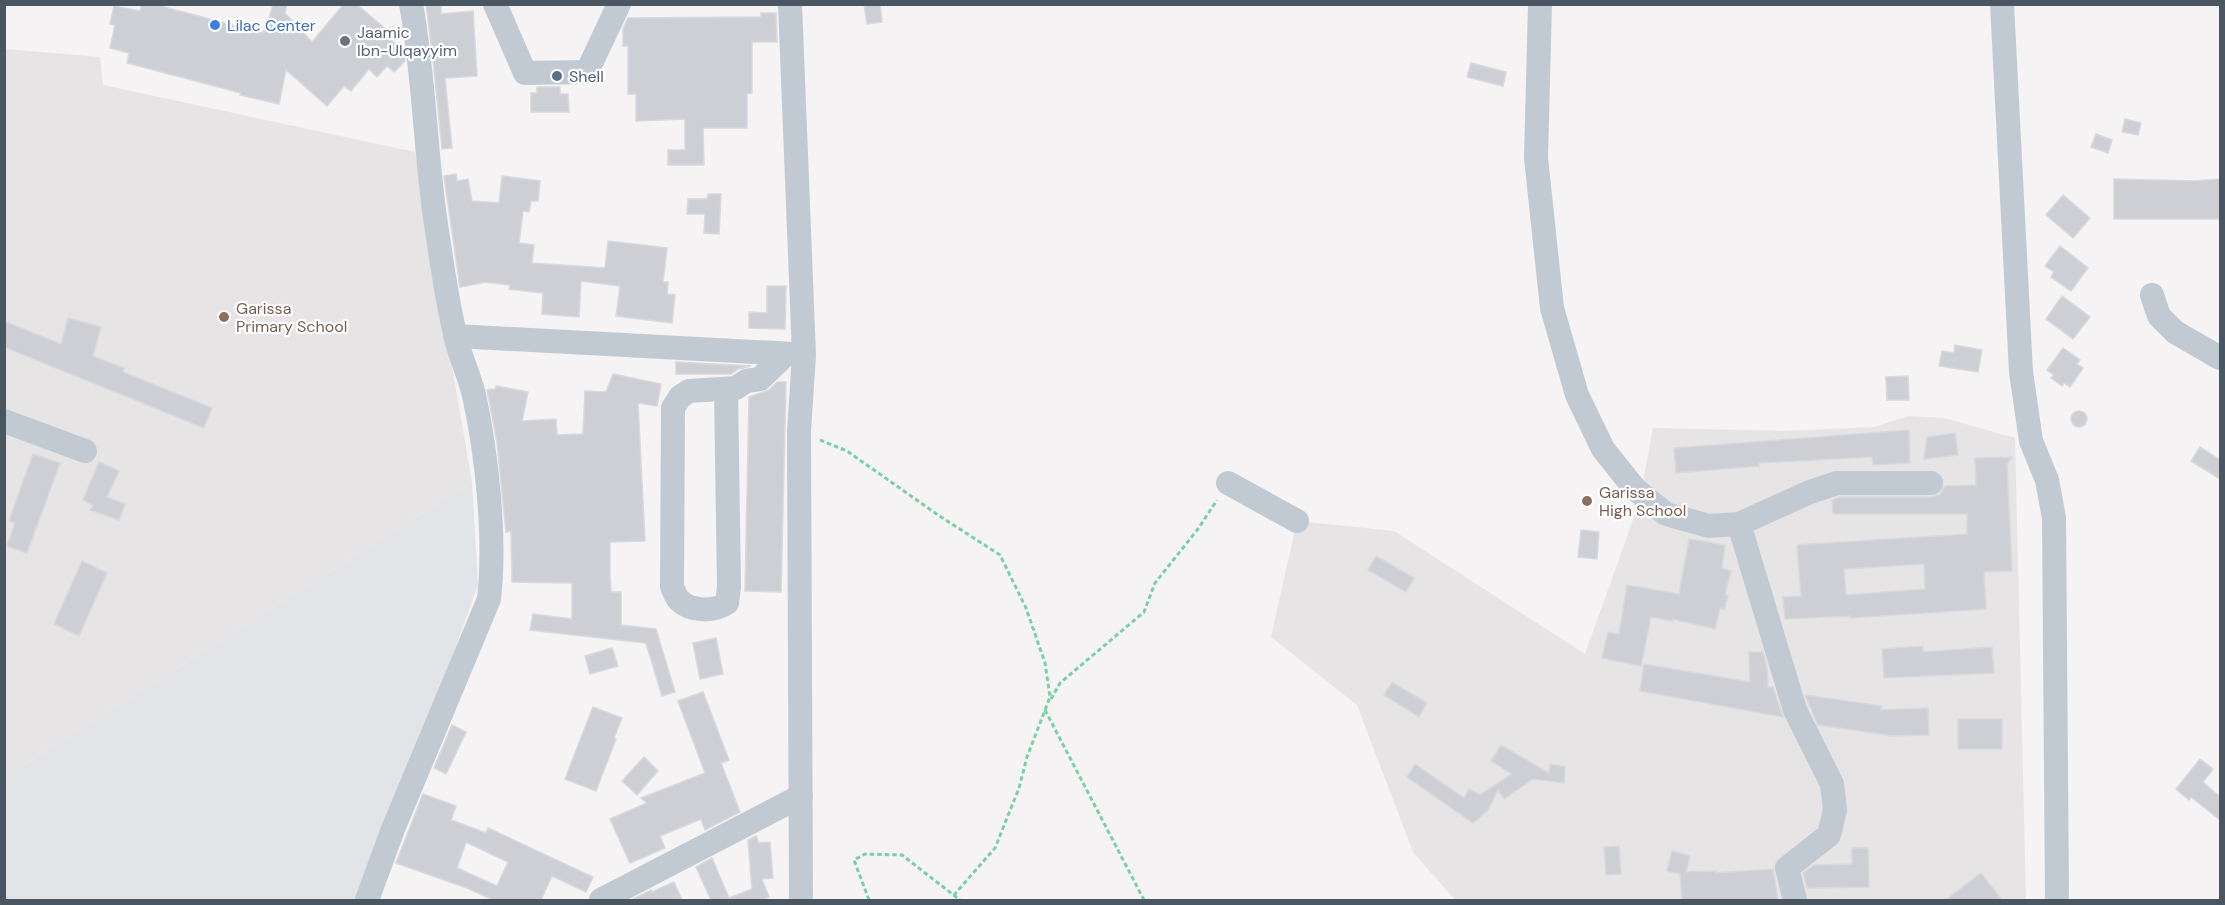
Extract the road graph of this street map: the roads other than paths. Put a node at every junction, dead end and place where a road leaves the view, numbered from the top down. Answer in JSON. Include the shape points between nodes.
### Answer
{"nodes":[{"id":1,"x":411,"y":4,"type":"edge"},
{"id":2,"x":495,"y":4,"type":"edge"},
{"id":3,"x":619,"y":4,"type":"edge"},
{"id":4,"x":790,"y":4,"type":"edge"},
{"id":5,"x":1540,"y":4,"type":"edge"},
{"id":6,"x":2002,"y":4,"type":"edge"},
{"id":7,"x":2152,"y":295,"type":"dead end"},
{"id":8,"x":455,"y":336,"type":"junction"},
{"id":9,"x":795,"y":354,"type":"junction"},
{"id":10,"x":2220,"y":358,"type":"edge"},
{"id":11,"x":726,"y":390,"type":"junction"},
{"id":12,"x":4,"y":421,"type":"edge"},
{"id":13,"x":85,"y":451,"type":"dead end"},
{"id":14,"x":1228,"y":483,"type":"road end"},
{"id":15,"x":1931,"y":483,"type":"dead end"},
{"id":16,"x":1297,"y":520,"type":"dead end"},
{"id":17,"x":1739,"y":524,"type":"junction"},
{"id":18,"x":801,"y":796,"type":"junction"},
{"id":19,"x":367,"y":900,"type":"edge"},
{"id":20,"x":601,"y":900,"type":"edge"},
{"id":21,"x":801,"y":900,"type":"edge"},
{"id":22,"x":1794,"y":900,"type":"edge"},
{"id":23,"x":2057,"y":900,"type":"edge"}],
"edges":[{"from":1,"to":8,"type":"street","via":[[436,230]]},
{"from":2,"to":3,"type":"street","via":[[525,73],[587,72]]},
{"from":4,"to":9,"type":"street"},
{"from":5,"to":17,"type":"street","via":[[1536,158],[1552,308],[1577,395],[1603,449],[1635,489],[1666,514],[1709,526]]},
{"from":6,"to":23,"type":"street","via":[[2021,372],[2031,441],[2047,480],[2054,518]]},
{"from":7,"to":10,"type":"street","via":[[2159,316],[2175,332]]},
{"from":8,"to":9,"type":"street"},
{"from":8,"to":19,"type":"street","via":[[474,395],[486,476],[492,569],[489,599]]},
{"from":9,"to":11,"type":"street","via":[[760,379]]},
{"from":9,"to":18,"type":"street"},
{"from":11,"to":11,"type":"street","via":[[689,391],[674,408],[672,587],[688,607],[719,608],[727,603]]},
{"from":12,"to":13,"type":"street"},
{"from":14,"to":16,"type":"street"},
{"from":15,"to":17,"type":"street","via":[[1837,483]]},
{"from":17,"to":22,"type":"street","via":[[1795,710],[1832,784],[1835,810],[1829,835],[1787,867]]},
{"from":18,"to":20,"type":"street"},
{"from":18,"to":21,"type":"street"}]}
